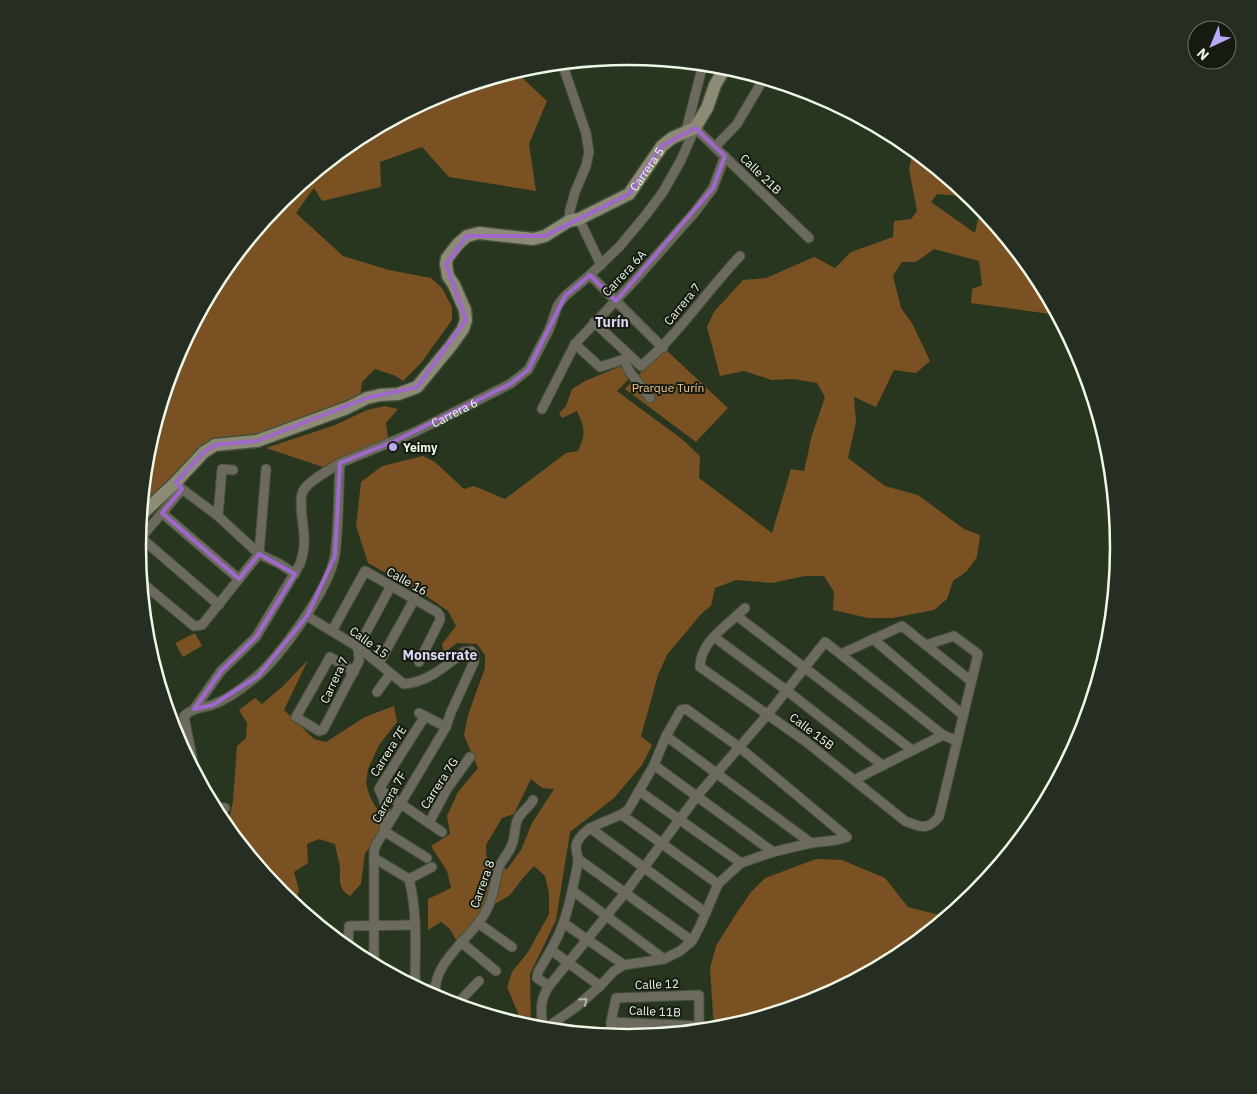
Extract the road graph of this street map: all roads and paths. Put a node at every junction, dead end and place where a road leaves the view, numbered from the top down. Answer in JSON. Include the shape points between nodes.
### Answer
{"nodes":[{"id":1,"x":564,"y":69,"type":"edge"},
{"id":2,"x":702,"y":71,"type":"edge"},
{"id":3,"x":722,"y":74,"type":"edge"},
{"id":4,"x":761,"y":84,"type":"edge"},
{"id":5,"x":690,"y":130,"type":"junction"},
{"id":6,"x":715,"y":147,"type":"junction"},
{"id":7,"x":725,"y":156,"type":"junction"},
{"id":8,"x":574,"y":220,"type":"junction"},
{"id":9,"x":809,"y":238,"type":"dead end"},
{"id":10,"x":740,"y":256,"type":"dead end"},
{"id":11,"x":601,"y":265,"type":"junction"},
{"id":12,"x":590,"y":275,"type":"junction"},
{"id":13,"x":616,"y":301,"type":"junction"},
{"id":14,"x":594,"y":322,"type":"junction"},
{"id":15,"x":575,"y":344,"type":"junction"},
{"id":16,"x":663,"y":348,"type":"junction"},
{"id":17,"x":627,"y":358,"type":"junction"},
{"id":18,"x":650,"y":398,"type":"dead end"},
{"id":19,"x":542,"y":409,"type":"dead end"},
{"id":20,"x":340,"y":463,"type":"junction"},
{"id":21,"x":266,"y":469,"type":"dead end"},
{"id":22,"x":233,"y":470,"type":"dead end"},
{"id":23,"x":179,"y":485,"type":"junction"},
{"id":24,"x":149,"y":509,"type":"edge"},
{"id":25,"x":162,"y":513,"type":"junction"},
{"id":26,"x":218,"y":516,"type":"junction"},
{"id":27,"x":147,"y":530,"type":"edge"},
{"id":28,"x":146,"y":545,"type":"edge"},
{"id":29,"x":259,"y":554,"type":"junction"},
{"id":30,"x":295,"y":574,"type":"junction"},
{"id":31,"x":239,"y":579,"type":"junction"},
{"id":32,"x":391,"y":586,"type":"junction"},
{"id":33,"x":149,"y":589,"type":"edge"},
{"id":34,"x":415,"y":598,"type":"junction"},
{"id":35,"x":219,"y":605,"type":"junction"},
{"id":36,"x":746,"y":608,"type":"dead end"},
{"id":37,"x":307,"y":616,"type":"junction"},
{"id":38,"x":737,"y":616,"type":"junction"},
{"id":39,"x":332,"y":631,"type":"junction"},
{"id":40,"x":714,"y":637,"type":"junction"},
{"id":41,"x":873,"y":639,"type":"junction"},
{"id":42,"x":926,"y":645,"type":"junction"},
{"id":43,"x":358,"y":647,"type":"junction"},
{"id":44,"x":841,"y":654,"type":"junction"},
{"id":45,"x":419,"y":662,"type":"dead end"},
{"id":46,"x":379,"y":664,"type":"junction"},
{"id":47,"x":804,"y":667,"type":"junction"},
{"id":48,"x":354,"y":672,"type":"junction"},
{"id":49,"x":390,"y":674,"type":"junction"},
{"id":50,"x":972,"y":681,"type":"junction"},
{"id":51,"x":417,"y":683,"type":"joint"},
{"id":52,"x":786,"y":690,"type":"junction"},
{"id":53,"x":377,"y":692,"type":"dead end"},
{"id":54,"x":194,"y":709,"type":"junction"},
{"id":55,"x":768,"y":714,"type":"junction"},
{"id":56,"x":964,"y":715,"type":"junction"},
{"id":57,"x":446,"y":727,"type":"junction"},
{"id":58,"x":943,"y":735,"type":"junction"},
{"id":59,"x":666,"y":736,"type":"junction"},
{"id":60,"x":957,"y":741,"type":"junction"},
{"id":61,"x":190,"y":747,"type":"edge"},
{"id":62,"x":740,"y":747,"type":"junction"},
{"id":63,"x":912,"y":750,"type":"junction"},
{"id":64,"x":470,"y":757,"type":"dead end"},
{"id":65,"x":654,"y":765,"type":"junction"},
{"id":66,"x":882,"y":766,"type":"junction"},
{"id":67,"x":717,"y":774,"type":"junction"},
{"id":68,"x":854,"y":780,"type":"junction"},
{"id":69,"x":379,"y":788,"type":"junction"},
{"id":70,"x":639,"y":791,"type":"junction"},
{"id":71,"x":698,"y":796,"type":"junction"},
{"id":72,"x":533,"y":800,"type":"dead end"},
{"id":73,"x":400,"y":804,"type":"junction"},
{"id":74,"x":622,"y":815,"type":"junction"},
{"id":75,"x":680,"y":820,"type":"junction"},
{"id":76,"x":428,"y":823,"type":"junction"},
{"id":77,"x":590,"y":828,"type":"junction"},
{"id":78,"x":384,"y":831,"type":"junction"},
{"id":79,"x":442,"y":832,"type":"dead end"},
{"id":80,"x":811,"y":843,"type":"junction"},
{"id":81,"x":662,"y":844,"type":"junction"},
{"id":82,"x":773,"y":852,"type":"junction"},
{"id":83,"x":374,"y":858,"type":"junction"},
{"id":84,"x":427,"y":858,"type":"dead end"},
{"id":85,"x":578,"y":859,"type":"junction"},
{"id":86,"x":741,"y":863,"type":"junction"},
{"id":87,"x":432,"y":867,"type":"dead end"},
{"id":88,"x":644,"y":868,"type":"junction"},
{"id":89,"x":409,"y":879,"type":"junction"},
{"id":90,"x":718,"y":884,"type":"junction"},
{"id":91,"x":572,"y":891,"type":"junction"},
{"id":92,"x":625,"y":893,"type":"junction"},
{"id":93,"x":706,"y":913,"type":"junction"},
{"id":94,"x":606,"y":916,"type":"junction"},
{"id":95,"x":478,"y":924,"type":"junction"},
{"id":96,"x":565,"y":924,"type":"junction"},
{"id":97,"x":415,"y":925,"type":"junction"},
{"id":98,"x":374,"y":926,"type":"junction"},
{"id":99,"x":348,"y":939,"type":"edge"},
{"id":100,"x":588,"y":939,"type":"junction"},
{"id":101,"x":692,"y":940,"type":"junction"},
{"id":102,"x":461,"y":942,"type":"junction"},
{"id":103,"x":512,"y":947,"type":"dead end"},
{"id":104,"x":551,"y":950,"type":"junction"},
{"id":105,"x":374,"y":956,"type":"edge"},
{"id":106,"x":664,"y":959,"type":"junction"},
{"id":107,"x":568,"y":962,"type":"junction"},
{"id":108,"x":624,"y":965,"type":"junction"},
{"id":109,"x":496,"y":971,"type":"dead end"},
{"id":110,"x":414,"y":979,"type":"edge"},
{"id":111,"x":479,"y":981,"type":"dead end"},
{"id":112,"x":549,"y":986,"type":"junction"},
{"id":113,"x":600,"y":986,"type":"junction"},
{"id":114,"x":437,"y":989,"type":"edge"},
{"id":115,"x":462,"y":999,"type":"edge"},
{"id":116,"x":543,"y":1021,"type":"edge"},
{"id":117,"x":611,"y":1022,"type":"junction"},
{"id":118,"x":553,"y":1023,"type":"edge"},
{"id":119,"x":699,"y":1024,"type":"edge"},
{"id":120,"x":676,"y":1026,"type":"edge"},
{"id":121,"x":611,"y":1028,"type":"edge"}],
"edges":[{"from":1,"to":8,"type":"street","via":[[586,133],[589,152],[570,210]]},
{"from":2,"to":5,"type":"street"},
{"from":3,"to":5,"type":"street","name":"Carrera 6","via":[[707,108]]},
{"from":4,"to":6,"type":"street","via":[[737,124]]},
{"from":5,"to":6,"type":"street","name":"Calle 21B"},
{"from":5,"to":8,"type":"street","name":"Carrera 5","via":[[662,146],[629,194]]},
{"from":5,"to":11,"type":"street","name":"Carrera 6","via":[[681,160],[663,192],[635,229]]},
{"from":6,"to":7,"type":"street","name":"Calle 21B"},
{"from":7,"to":9,"type":"street","name":"Calle 21B"},
{"from":7,"to":13,"type":"street","name":"Carrera 6A","via":[[713,188]]},
{"from":8,"to":11,"type":"street"},
{"from":8,"to":23,"type":"street","name":"Carrera 5","via":[[533,239],[479,233],[467,236],[458,244],[446,264],[466,320],[450,347],[416,387],[398,394],[367,398],[257,441],[215,445],[204,452]]},
{"from":10,"to":16,"type":"street","name":"Carrera 7"},
{"from":11,"to":12,"type":"street","name":"Carrera 6"},
{"from":12,"to":13,"type":"street"},
{"from":12,"to":20,"type":"street","name":"Carrera 6","via":[[564,296],[538,354],[528,370],[510,384],[397,440]]},
{"from":13,"to":14,"type":"street","name":"Carrera 6A"},
{"from":13,"to":16,"type":"street"},
{"from":14,"to":15,"type":"street","name":"Carrera 6A"},
{"from":14,"to":17,"type":"street"},
{"from":15,"to":17,"type":"street","via":[[600,367]]},
{"from":15,"to":19,"type":"street","name":"Carrera 6A"},
{"from":16,"to":17,"type":"street","name":"Carrera 7","via":[[641,366]]},
{"from":17,"to":18,"type":"street","via":[[629,371]]},
{"from":20,"to":30,"type":"street","name":"Carrera 6","via":[[312,481],[303,491],[304,552]]},
{"from":20,"to":37,"type":"street","via":[[335,556],[331,571]]},
{"from":21,"to":29,"type":"street"},
{"from":22,"to":26,"type":"street","via":[[222,469]]},
{"from":23,"to":24,"type":"street"},
{"from":23,"to":25,"type":"street"},
{"from":23,"to":26,"type":"street"},
{"from":25,"to":27,"type":"street"},
{"from":25,"to":31,"type":"street"},
{"from":26,"to":29,"type":"street"},
{"from":28,"to":35,"type":"street"},
{"from":29,"to":30,"type":"street"},
{"from":29,"to":31,"type":"street"},
{"from":30,"to":54,"type":"street","via":[[256,637],[221,671]]},
{"from":31,"to":35,"type":"street"},
{"from":32,"to":34,"type":"street","name":"Calle 16"},
{"from":32,"to":39,"type":"street","name":"Calle 16","via":[[365,571]]},
{"from":32,"to":43,"type":"street","name":"Carrera 7"},
{"from":33,"to":35,"type":"street","via":[[194,626],[202,625]]},
{"from":34,"to":45,"type":"street","name":"Calle 16","via":[[440,616]]},
{"from":34,"to":46,"type":"street"},
{"from":36,"to":38,"type":"street"},
{"from":37,"to":39,"type":"street","name":"Calle 15"},
{"from":37,"to":54,"type":"street","via":[[258,676],[213,705]]},
{"from":38,"to":40,"type":"street"},
{"from":38,"to":47,"type":"street"},
{"from":39,"to":43,"type":"street","name":"Calle 15"},
{"from":40,"to":52,"type":"street"},
{"from":40,"to":55,"type":"street","name":"Calle 15B","via":[[702,654],[700,667]]},
{"from":41,"to":42,"type":"street","via":[[902,626]]},
{"from":41,"to":44,"type":"street"},
{"from":41,"to":56,"type":"street"},
{"from":42,"to":50,"type":"street"},
{"from":42,"to":50,"type":"street","via":[[954,636],[978,654]]},
{"from":43,"to":46,"type":"street","name":"Calle 15"},
{"from":43,"to":48,"type":"street","name":"Carrera 7","via":[[359,661]]},
{"from":44,"to":47,"type":"street","via":[[825,642]]},
{"from":44,"to":58,"type":"street"},
{"from":46,"to":49,"type":"street","name":"Calle 15"},
{"from":47,"to":52,"type":"street"},
{"from":47,"to":63,"type":"street"},
{"from":48,"to":48,"type":"street","name":"Carrera 7","via":[[323,730],[318,731],[296,717],[330,657]]},
{"from":49,"to":51,"type":"street","name":"Calle 15","via":[[404,684]]},
{"from":49,"to":53,"type":"street"},
{"from":50,"to":56,"type":"street"},
{"from":51,"to":57,"type":"street","name":"Carrera 7F","via":[[464,652],[474,654],[474,662]]},
{"from":52,"to":55,"type":"street"},
{"from":52,"to":66,"type":"street"},
{"from":54,"to":61,"type":"street","via":[[184,716]]},
{"from":55,"to":62,"type":"street"},
{"from":55,"to":68,"type":"street","name":"Calle 15B"},
{"from":56,"to":60,"type":"street"},
{"from":57,"to":69,"type":"street","name":"Carrera 7E","via":[[422,714]]},
{"from":57,"to":73,"type":"street","name":"Carrera 7F"},
{"from":58,"to":60,"type":"street"},
{"from":58,"to":63,"type":"street"},
{"from":59,"to":62,"type":"street","via":[[681,710],[686,709]]},
{"from":59,"to":65,"type":"street"},
{"from":59,"to":67,"type":"street"},
{"from":60,"to":68,"type":"street","name":"Calle 15B","via":[[939,817],[932,825],[918,826],[905,821]]},
{"from":62,"to":67,"type":"street"},
{"from":62,"to":80,"type":"street","via":[[847,837]]},
{"from":63,"to":66,"type":"street"},
{"from":64,"to":76,"type":"street","name":"Carrera 7G"},
{"from":65,"to":70,"type":"street"},
{"from":65,"to":71,"type":"street"},
{"from":66,"to":68,"type":"street"},
{"from":67,"to":71,"type":"street"},
{"from":67,"to":80,"type":"street"},
{"from":69,"to":73,"type":"street"},
{"from":69,"to":78,"type":"street","name":"Carrera 7E","via":[[386,807]]},
{"from":70,"to":74,"type":"street"},
{"from":70,"to":75,"type":"street"},
{"from":71,"to":75,"type":"street"},
{"from":71,"to":82,"type":"street"},
{"from":72,"to":95,"type":"street","name":"Carrera 8","via":[[518,817],[511,848],[500,867],[487,911]]},
{"from":73,"to":76,"type":"street"},
{"from":73,"to":78,"type":"street","name":"Carrera 7F"},
{"from":74,"to":77,"type":"street"},
{"from":74,"to":81,"type":"street"},
{"from":75,"to":81,"type":"street"},
{"from":75,"to":86,"type":"street"},
{"from":76,"to":79,"type":"street"},
{"from":77,"to":85,"type":"street","via":[[575,847]]},
{"from":77,"to":88,"type":"street"},
{"from":78,"to":83,"type":"street","name":"Carrera 7F","via":[[376,845]]},
{"from":78,"to":84,"type":"street"},
{"from":80,"to":82,"type":"street"},
{"from":81,"to":88,"type":"street"},
{"from":81,"to":90,"type":"street"},
{"from":82,"to":86,"type":"street"},
{"from":83,"to":89,"type":"street"},
{"from":83,"to":98,"type":"street","name":"Carrera 7F"},
{"from":85,"to":91,"type":"street"},
{"from":85,"to":92,"type":"street"},
{"from":86,"to":90,"type":"street"},
{"from":87,"to":89,"type":"street"},
{"from":88,"to":92,"type":"street"},
{"from":88,"to":93,"type":"street"},
{"from":89,"to":97,"type":"street"},
{"from":90,"to":93,"type":"street"},
{"from":91,"to":94,"type":"street"},
{"from":91,"to":96,"type":"street"},
{"from":92,"to":94,"type":"street"},
{"from":92,"to":101,"type":"street"},
{"from":93,"to":101,"type":"street"},
{"from":94,"to":100,"type":"street"},
{"from":94,"to":106,"type":"street"},
{"from":95,"to":102,"type":"street","name":"Carrera 8"},
{"from":95,"to":103,"type":"street"},
{"from":96,"to":100,"type":"street"},
{"from":96,"to":104,"type":"street"},
{"from":97,"to":98,"type":"street"},
{"from":97,"to":110,"type":"street"},
{"from":98,"to":99,"type":"street","via":[[349,926]]},
{"from":98,"to":105,"type":"street","name":"Carrera 7F"},
{"from":100,"to":107,"type":"street"},
{"from":100,"to":108,"type":"street"},
{"from":101,"to":106,"type":"street"},
{"from":102,"to":109,"type":"street"},
{"from":102,"to":114,"type":"street","name":"Carrera 8","via":[[444,965]]},
{"from":104,"to":107,"type":"street"},
{"from":104,"to":112,"type":"street","via":[[537,978]]},
{"from":106,"to":108,"type":"street"},
{"from":107,"to":112,"type":"street"},
{"from":107,"to":113,"type":"street"},
{"from":108,"to":113,"type":"street"},
{"from":111,"to":115,"type":"street"},
{"from":112,"to":116,"type":"street","via":[[540,1008]]},
{"from":118,"to":113,"type":"street","one_way":true},
{"from":117,"to":119,"type":"street","name":"Calle 12","via":[[616,998],[699,995]]},
{"from":117,"to":120,"type":"street","name":"Calle 11B"},
{"from":117,"to":121,"type":"street"}]}
